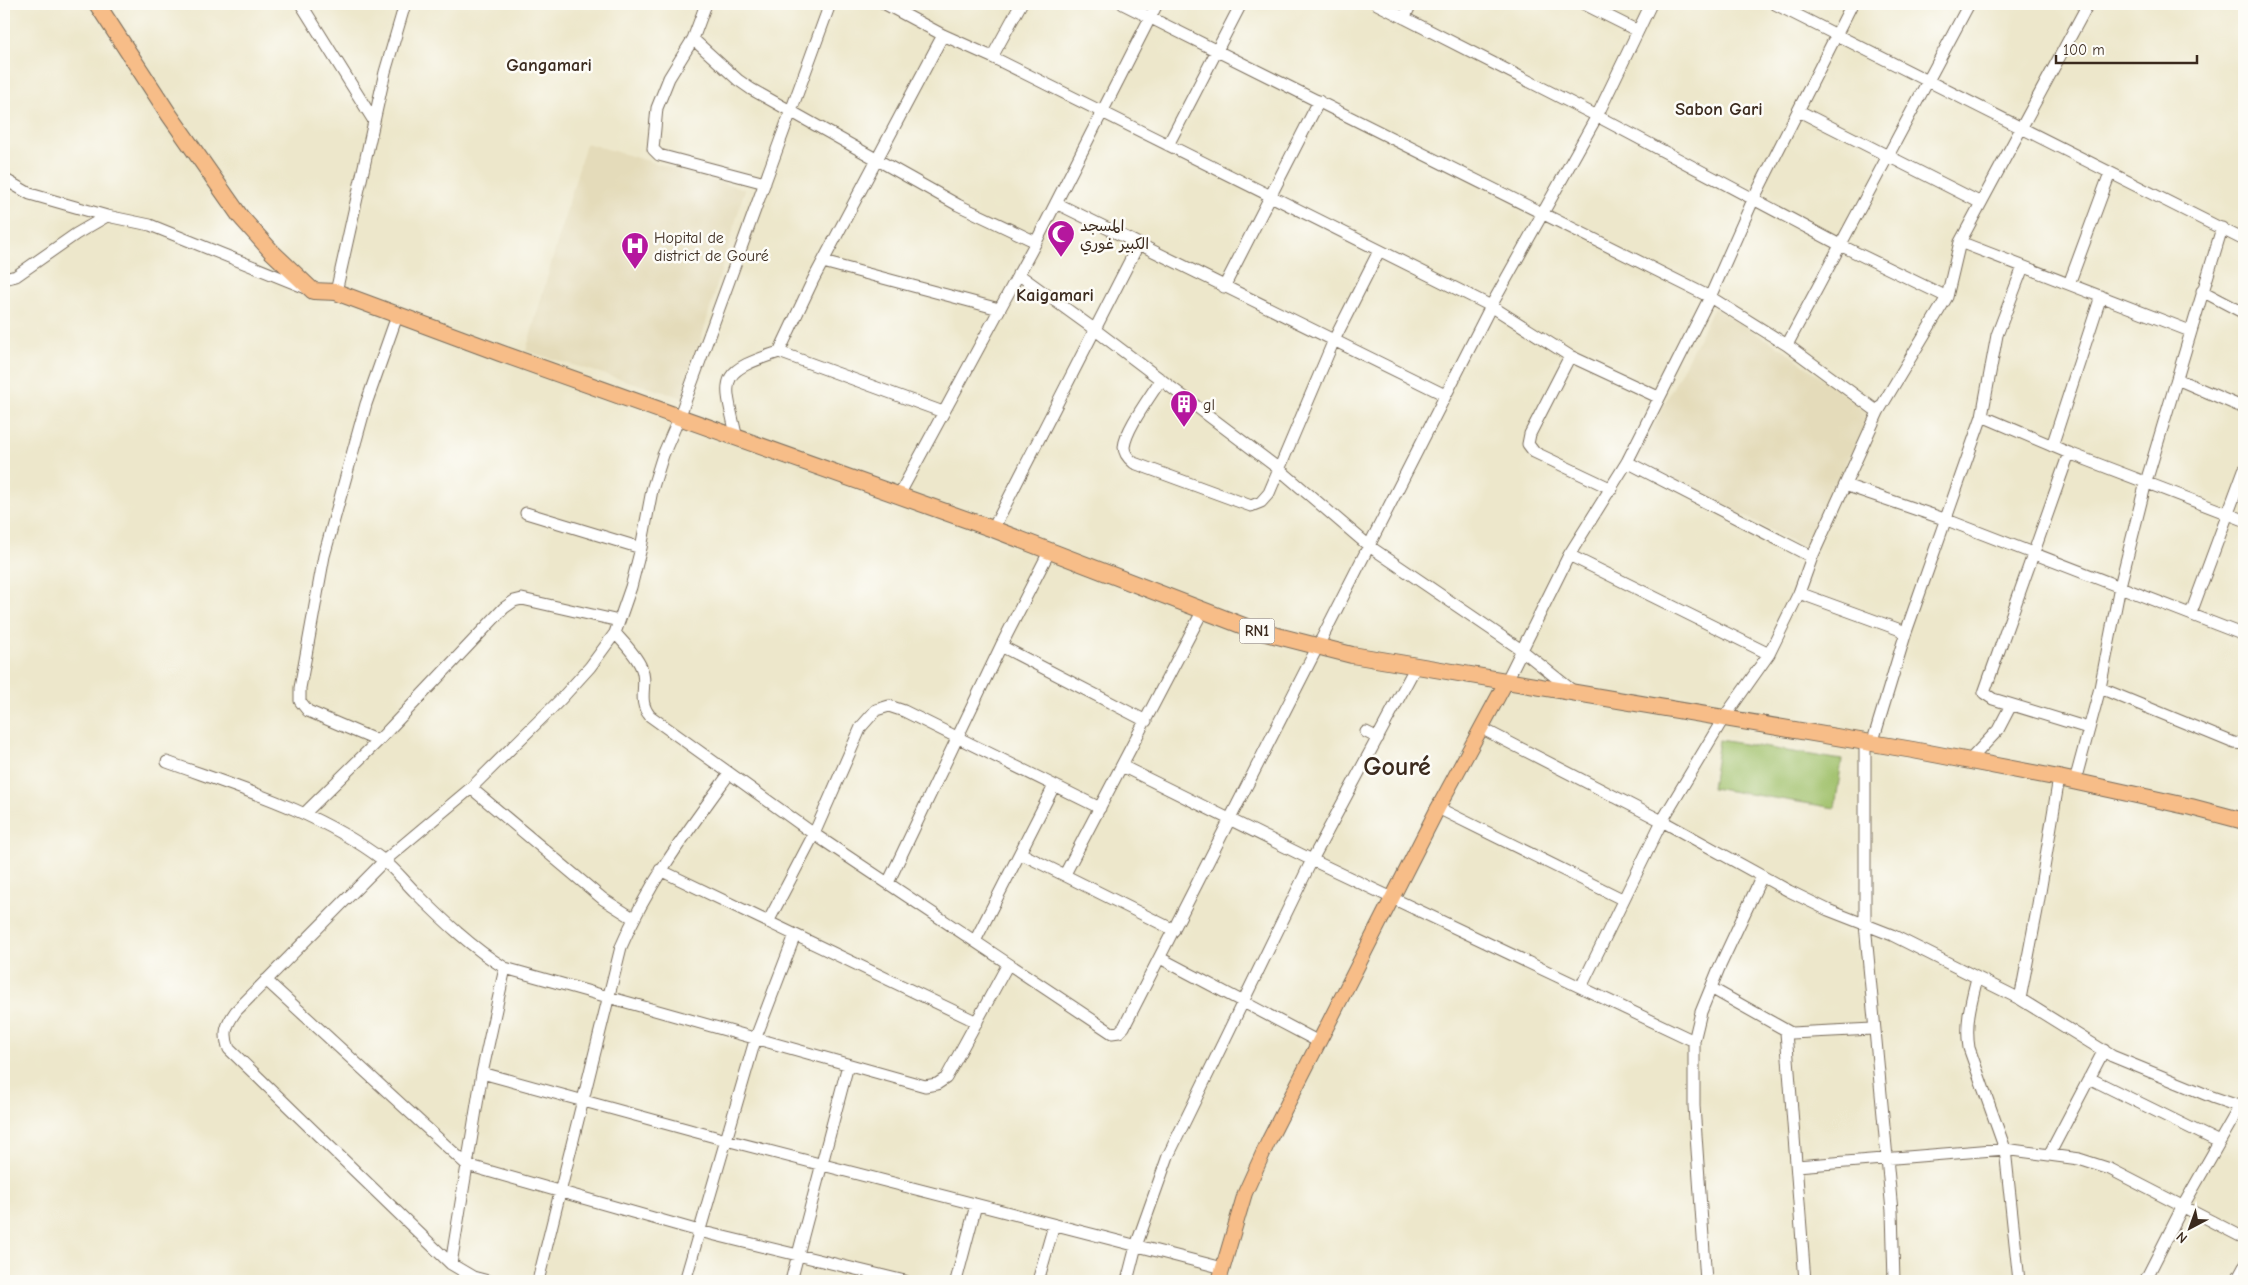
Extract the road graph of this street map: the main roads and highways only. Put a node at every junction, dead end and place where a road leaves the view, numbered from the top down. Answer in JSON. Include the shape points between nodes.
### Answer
{"nodes":[{"id":1,"x":97,"y":4,"type":"edge"},
{"id":2,"x":1506,"y":682,"type":"junction"},
{"id":3,"x":2244,"y":821,"type":"edge"},
{"id":4,"x":1221,"y":1275,"type":"edge"}],
"edges":[{"from":1,"to":2,"type":"highway","number":"RN1","via":[[240,216],[313,291],[336,292],[993,529],[1254,630],[1319,648]]},
{"from":2,"to":3,"type":"highway","number":"RN1","via":[[2067,780]]},
{"from":2,"to":4,"type":"main road","via":[[1269,1140],[1245,1193]]}]}
